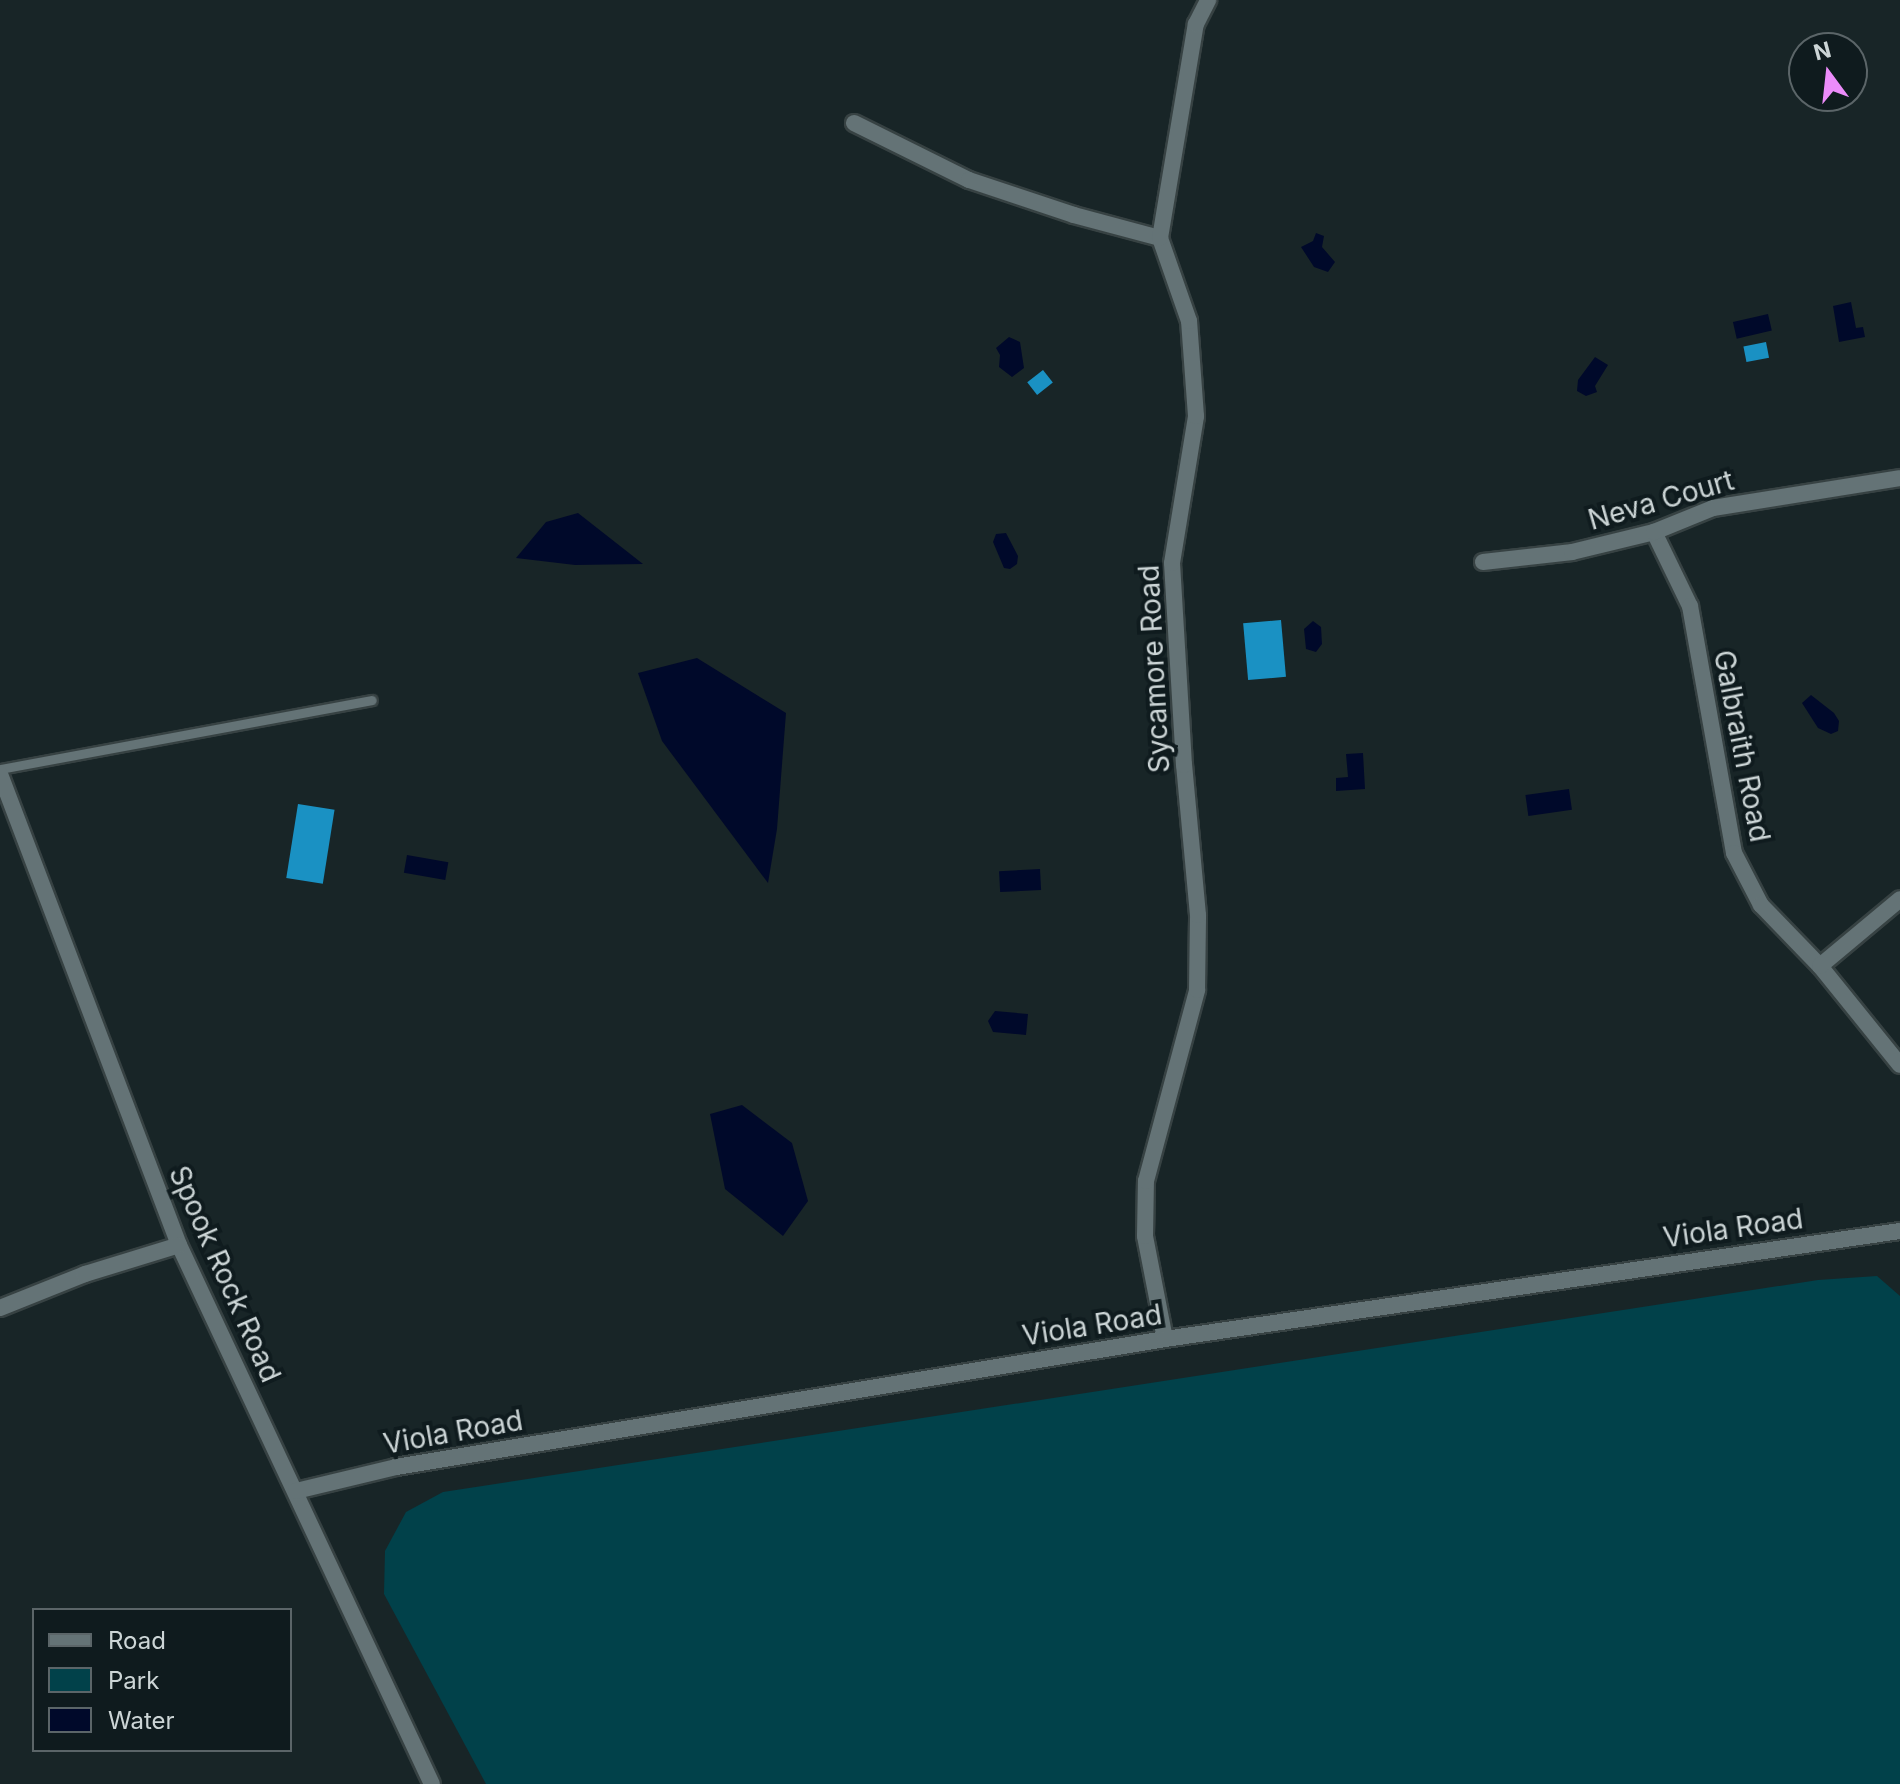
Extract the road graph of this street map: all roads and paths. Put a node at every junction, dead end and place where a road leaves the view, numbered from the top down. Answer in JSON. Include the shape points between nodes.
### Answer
{"nodes":[{"id":1,"x":1208,"y":0,"type":"edge"},
{"id":2,"x":854,"y":123,"type":"dead end"},
{"id":3,"x":1160,"y":238,"type":"junction"},
{"id":4,"x":1900,"y":478,"type":"edge"},
{"id":5,"x":1654,"y":532,"type":"junction"},
{"id":6,"x":1483,"y":562,"type":"dead end"},
{"id":7,"x":372,"y":700,"type":"dead end"},
{"id":8,"x":0,"y":771,"type":"edge"},
{"id":9,"x":1900,"y":899,"type":"edge"},
{"id":10,"x":1820,"y":966,"type":"junction"},
{"id":11,"x":1900,"y":1065,"type":"edge"},
{"id":12,"x":1900,"y":1231,"type":"edge"},
{"id":13,"x":179,"y":1245,"type":"junction"},
{"id":14,"x":0,"y":1308,"type":"edge"},
{"id":15,"x":1165,"y":1339,"type":"junction"},
{"id":16,"x":296,"y":1491,"type":"junction"},
{"id":17,"x":432,"y":1784,"type":"edge"}],
"edges":[{"from":1,"to":3,"type":"street","name":"Sycamore Road","via":[[1196,24]]},
{"from":2,"to":3,"type":"street","via":[[969,180]]},
{"from":3,"to":15,"type":"street","name":"Sycamore Road","via":[[1189,321],[1196,416],[1172,563],[1198,915],[1197,990],[1146,1181],[1145,1236]]},
{"from":4,"to":5,"type":"street","name":"Neva Court","via":[[1713,508]]},
{"from":5,"to":6,"type":"street","name":"Neva Court","via":[[1572,552]]},
{"from":5,"to":10,"type":"street","name":"Galbraith Road","via":[[1690,606],[1734,853],[1761,905]]},
{"from":7,"to":8,"type":"lane"},
{"from":8,"to":13,"type":"street","name":"Spook Rock Road"},
{"from":9,"to":10,"type":"street"},
{"from":10,"to":11,"type":"street","name":"Galbraith Road"},
{"from":12,"to":15,"type":"street","name":"Viola Road"},
{"from":13,"to":14,"type":"street"},
{"from":13,"to":16,"type":"street","name":"Spook Rock Road"},
{"from":15,"to":16,"type":"street","name":"Viola Road","via":[[396,1467]]},
{"from":16,"to":17,"type":"street","name":"Spook Rock Road"}]}
